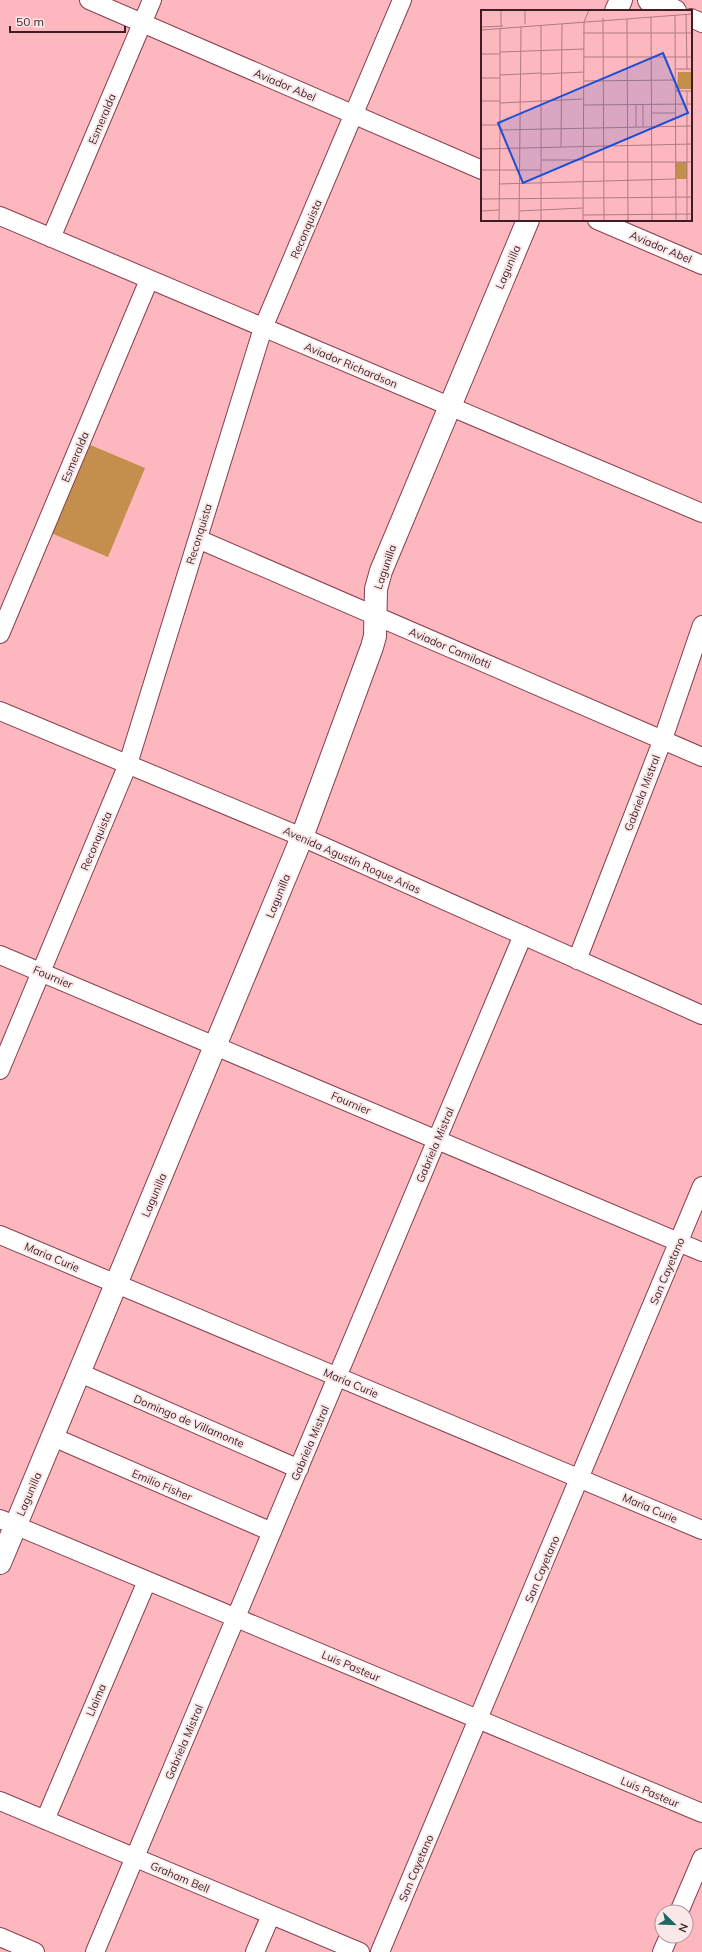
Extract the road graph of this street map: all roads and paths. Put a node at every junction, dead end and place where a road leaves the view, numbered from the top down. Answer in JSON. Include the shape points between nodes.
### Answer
{"nodes":[{"id":1,"x":89,"y":0,"type":"edge"},
{"id":2,"x":152,"y":0,"type":"edge"},
{"id":3,"x":402,"y":0,"type":"edge"},
{"id":4,"x":621,"y":0,"type":"edge"},
{"id":5,"x":649,"y":0,"type":"edge"},
{"id":6,"x":685,"y":0,"type":"edge"},
{"id":7,"x":616,"y":10,"type":"edge"},
{"id":8,"x":673,"y":10,"type":"edge"},
{"id":9,"x":680,"y":10,"type":"edge"},
{"id":10,"x":692,"y":18,"type":"edge"},
{"id":11,"x":142,"y":23,"type":"junction"},
{"id":12,"x":702,"y":23,"type":"edge"},
{"id":13,"x":354,"y":115,"type":"junction"},
{"id":14,"x":481,"y":170,"type":"edge"},
{"id":15,"x":0,"y":216,"type":"edge"},
{"id":16,"x":528,"y":221,"type":"edge"},
{"id":17,"x":599,"y":221,"type":"edge"},
{"id":18,"x":51,"y":238,"type":"junction"},
{"id":19,"x":702,"y":265,"type":"edge"},
{"id":20,"x":149,"y":280,"type":"junction"},
{"id":21,"x":263,"y":328,"type":"junction"},
{"id":22,"x":450,"y":407,"type":"junction"},
{"id":23,"x":702,"y":513,"type":"edge"},
{"id":24,"x":198,"y":539,"type":"junction"},
{"id":25,"x":375,"y":615,"type":"junction"},
{"id":26,"x":702,"y":625,"type":"edge"},
{"id":27,"x":0,"y":634,"type":"edge"},
{"id":28,"x":0,"y":711,"type":"edge"},
{"id":29,"x":662,"y":739,"type":"junction"},
{"id":30,"x":702,"y":757,"type":"edge"},
{"id":31,"x":128,"y":764,"type":"junction"},
{"id":32,"x":302,"y":837,"type":"junction"},
{"id":33,"x":523,"y":935,"type":"junction"},
{"id":34,"x":0,"y":955,"type":"edge"},
{"id":35,"x":577,"y":960,"type":"junction"},
{"id":36,"x":41,"y":972,"type":"junction"},
{"id":37,"x":702,"y":1015,"type":"edge"},
{"id":38,"x":216,"y":1046,"type":"junction"},
{"id":39,"x":0,"y":1070,"type":"edge"},
{"id":40,"x":437,"y":1140,"type":"junction"},
{"id":41,"x":702,"y":1186,"type":"edge"},
{"id":42,"x":0,"y":1235,"type":"edge"},
{"id":43,"x":679,"y":1242,"type":"junction"},
{"id":44,"x":702,"y":1252,"type":"edge"},
{"id":45,"x":117,"y":1284,"type":"junction"},
{"id":46,"x":80,"y":1374,"type":"junction"},
{"id":47,"x":338,"y":1377,"type":"junction"},
{"id":48,"x":53,"y":1438,"type":"junction"},
{"id":49,"x":299,"y":1469,"type":"junction"},
{"id":50,"x":580,"y":1479,"type":"junction"},
{"id":51,"x":8,"y":1522,"type":"edge"},
{"id":52,"x":702,"y":1530,"type":"edge"},
{"id":53,"x":272,"y":1532,"type":"junction"},
{"id":54,"x":0,"y":1563,"type":"edge"},
{"id":55,"x":147,"y":1581,"type":"junction"},
{"id":56,"x":236,"y":1618,"type":"junction"},
{"id":57,"x":478,"y":1720,"type":"junction"},
{"id":58,"x":0,"y":1801,"type":"edge"},
{"id":59,"x":702,"y":1813,"type":"edge"},
{"id":60,"x":46,"y":1820,"type":"junction"},
{"id":61,"x":135,"y":1858,"type":"junction"},
{"id":62,"x":702,"y":1858,"type":"edge"},
{"id":63,"x":682,"y":1904,"type":"edge"},
{"id":64,"x":270,"y":1915,"type":"junction"},
{"id":65,"x":0,"y":1938,"type":"edge"},
{"id":66,"x":35,"y":1952,"type":"edge"},
{"id":67,"x":95,"y":1952,"type":"edge"},
{"id":68,"x":255,"y":1952,"type":"edge"},
{"id":69,"x":360,"y":1952,"type":"edge"},
{"id":70,"x":380,"y":1952,"type":"edge"}],
"edges":[{"from":1,"to":11,"type":"street","name":"Aviador Abel"},
{"from":2,"to":11,"type":"street","name":"Esmeralda"},
{"from":3,"to":13,"type":"street","name":"Reconquista"},
{"from":4,"to":7,"type":"main road"},
{"from":5,"to":8,"type":"main road"},
{"from":6,"to":9,"type":"main road"},
{"from":10,"to":12,"type":"street"},
{"from":11,"to":13,"type":"street","name":"Aviador Abel"},
{"from":11,"to":18,"type":"street","name":"Esmeralda"},
{"from":13,"to":14,"type":"street","name":"Aviador Abel"},
{"from":13,"to":21,"type":"street","name":"Reconquista"},
{"from":15,"to":18,"type":"street","name":"Aviador Richardson"},
{"from":16,"to":22,"type":"main road","name":"Lagunilla"},
{"from":17,"to":19,"type":"street","name":"Aviador Abel"},
{"from":18,"to":20,"type":"street","name":"Aviador Richardson"},
{"from":20,"to":21,"type":"street","name":"Aviador Richardson"},
{"from":20,"to":27,"type":"street","name":"Esmeralda"},
{"from":21,"to":22,"type":"street","name":"Aviador Richardson"},
{"from":21,"to":24,"type":"street","name":"Reconquista"},
{"from":22,"to":23,"type":"street","name":"Aviador Richardson"},
{"from":22,"to":25,"type":"main road","name":"Lagunilla","via":[[382,571],[376,589]]},
{"from":24,"to":25,"type":"street","name":"Aviador Camilotti"},
{"from":24,"to":31,"type":"street","name":"Reconquista"},
{"from":25,"to":29,"type":"street","name":"Aviador Camilotti"},
{"from":25,"to":32,"type":"main road","name":"Lagunilla","via":[[372,647]]},
{"from":26,"to":29,"type":"street","name":"Gabriela Mistral"},
{"from":28,"to":31,"type":"street","name":"Avenida Agustín Roque Arias"},
{"from":29,"to":30,"type":"street","name":"Aviador Camilotti"},
{"from":29,"to":35,"type":"street","name":"Gabriela Mistral"},
{"from":31,"to":32,"type":"street","name":"Avenida Agustín Roque Arias"},
{"from":31,"to":36,"type":"street","name":"Reconquista"},
{"from":32,"to":33,"type":"street","name":"Avenida Agustín Roque Arias"},
{"from":32,"to":38,"type":"main road","name":"Lagunilla"},
{"from":33,"to":35,"type":"street","name":"Avenida Agustín Roque Arias"},
{"from":33,"to":40,"type":"street","name":"Gabriela Mistral"},
{"from":34,"to":36,"type":"street","name":"Fournier"},
{"from":35,"to":37,"type":"street","name":"Avenida Agustín Roque Arias"},
{"from":36,"to":38,"type":"street","name":"Fournier"},
{"from":36,"to":39,"type":"street","name":"Reconquista"},
{"from":38,"to":40,"type":"street","name":"Fournier"},
{"from":38,"to":45,"type":"main road","name":"Lagunilla"},
{"from":40,"to":43,"type":"street","name":"Fournier"},
{"from":40,"to":47,"type":"street","name":"Gabriela Mistral"},
{"from":41,"to":43,"type":"street","name":"San Cayetano"},
{"from":42,"to":45,"type":"street","name":"Maria Curie"},
{"from":43,"to":44,"type":"street","name":"Fournier"},
{"from":43,"to":50,"type":"street","name":"San Cayetano"},
{"from":45,"to":46,"type":"main road","name":"Lagunilla"},
{"from":45,"to":47,"type":"street","name":"Maria Curie"},
{"from":46,"to":48,"type":"main road","name":"Lagunilla"},
{"from":46,"to":49,"type":"street","name":"Domingo de Villamonte"},
{"from":47,"to":49,"type":"street","name":"Gabriela Mistral"},
{"from":47,"to":50,"type":"street","name":"Maria Curie"},
{"from":48,"to":51,"type":"main road","name":"Lagunilla"},
{"from":48,"to":53,"type":"street","name":"Emilio Fisher"},
{"from":49,"to":53,"type":"street","name":"Gabriela Mistral"},
{"from":50,"to":52,"type":"street","name":"Maria Curie"},
{"from":50,"to":57,"type":"street","name":"San Cayetano"},
{"from":51,"to":54,"type":"main road","name":"Lagunilla"},
{"from":51,"to":55,"type":"street","name":"Luis Pasteur"},
{"from":53,"to":56,"type":"street","name":"Gabriela Mistral"},
{"from":55,"to":56,"type":"street","name":"Luis Pasteur"},
{"from":55,"to":60,"type":"street","name":"Llaima"},
{"from":56,"to":57,"type":"street","name":"Luis Pasteur"},
{"from":56,"to":61,"type":"street","name":"Gabriela Mistral"},
{"from":57,"to":59,"type":"street","name":"Luis Pasteur"},
{"from":57,"to":70,"type":"street","name":"San Cayetano"},
{"from":58,"to":60,"type":"street","name":"Graham Bell"},
{"from":60,"to":61,"type":"street","name":"Graham Bell"},
{"from":61,"to":64,"type":"street","name":"Graham Bell"},
{"from":61,"to":67,"type":"street","name":"Gabriela Mistral"},
{"from":62,"to":63,"type":"street"},
{"from":64,"to":68,"type":"street"},
{"from":64,"to":69,"type":"street","name":"Graham Bell"},
{"from":65,"to":66,"type":"street"}]}
